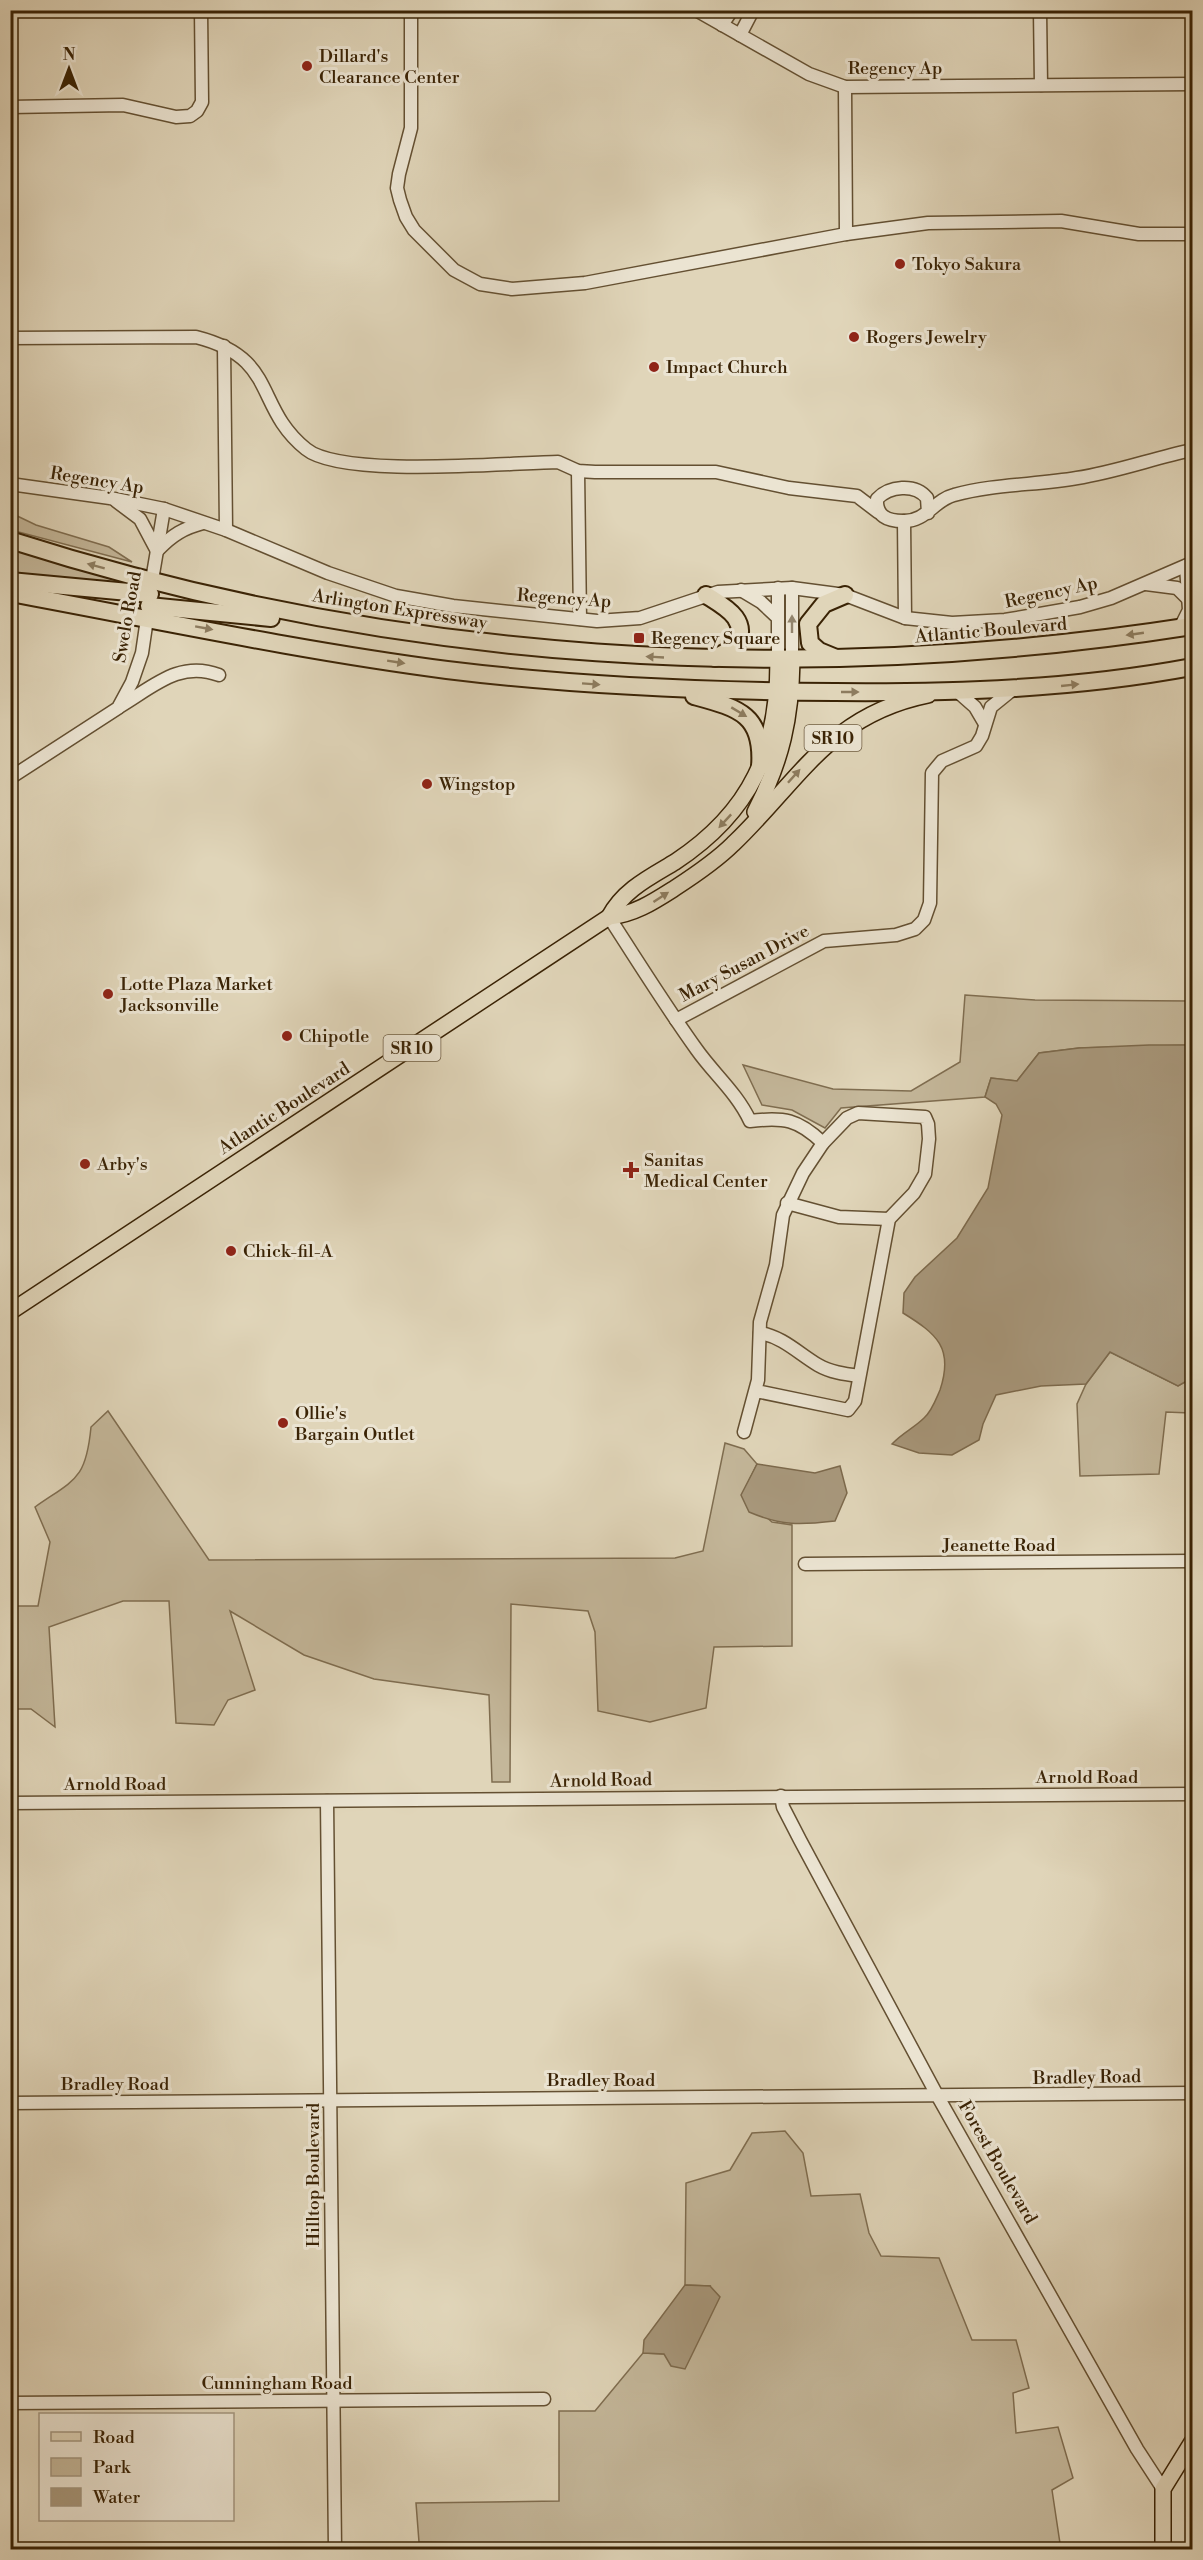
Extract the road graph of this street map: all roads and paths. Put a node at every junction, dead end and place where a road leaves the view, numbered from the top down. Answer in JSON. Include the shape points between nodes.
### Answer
{"nodes":[{"id":1,"x":201,"y":10,"type":"edge"},
{"id":2,"x":411,"y":10,"type":"edge"},
{"id":3,"x":696,"y":10,"type":"edge"},
{"id":4,"x":732,"y":10,"type":"edge"},
{"id":5,"x":753,"y":10,"type":"edge"},
{"id":6,"x":1040,"y":10,"type":"edge"},
{"id":7,"x":722,"y":25,"type":"junction"},
{"id":8,"x":740,"y":35,"type":"junction"},
{"id":9,"x":1192,"y":84,"type":"edge"},
{"id":10,"x":1041,"y":85,"type":"junction"},
{"id":11,"x":845,"y":87,"type":"junction"},
{"id":12,"x":10,"y":107,"type":"edge"},
{"id":13,"x":846,"y":234,"type":"junction"},
{"id":14,"x":1192,"y":234,"type":"edge"},
{"id":15,"x":10,"y":338,"type":"edge"},
{"id":16,"x":224,"y":346,"type":"junction"},
{"id":17,"x":1192,"y":450,"type":"edge"},
{"id":18,"x":578,"y":471,"type":"junction"},
{"id":19,"x":10,"y":484,"type":"edge"},
{"id":20,"x":883,"y":492,"type":"junction"},
{"id":21,"x":924,"y":494,"type":"junction"},
{"id":22,"x":952,"y":495,"type":"junction"},
{"id":23,"x":856,"y":496,"type":"junction"},
{"id":24,"x":110,"y":498,"type":"junction"},
{"id":25,"x":164,"y":509,"type":"junction"},
{"id":26,"x":878,"y":512,"type":"junction"},
{"id":27,"x":928,"y":513,"type":"junction"},
{"id":28,"x":903,"y":521,"type":"junction"},
{"id":29,"x":205,"y":522,"type":"junction"},
{"id":30,"x":226,"y":530,"type":"junction"},
{"id":31,"x":10,"y":540,"type":"edge"},
{"id":32,"x":157,"y":551,"type":"junction"},
{"id":33,"x":1189,"y":565,"type":"edge"},
{"id":34,"x":10,"y":581,"type":"edge"},
{"id":35,"x":1145,"y":584,"type":"junction"},
{"id":36,"x":778,"y":588,"type":"junction"},
{"id":37,"x":792,"y":588,"type":"junction"},
{"id":38,"x":740,"y":590,"type":"junction"},
{"id":39,"x":10,"y":593,"type":"edge"},
{"id":40,"x":706,"y":595,"type":"junction"},
{"id":41,"x":845,"y":595,"type":"junction"},
{"id":42,"x":1188,"y":599,"type":"junction"},
{"id":43,"x":149,"y":600,"type":"junction"},
{"id":44,"x":778,"y":618,"type":"junction"},
{"id":45,"x":905,"y":618,"type":"junction"},
{"id":46,"x":580,"y":619,"type":"junction"},
{"id":47,"x":1186,"y":627,"type":"edge"},
{"id":48,"x":388,"y":629,"type":"junction"},
{"id":49,"x":714,"y":659,"type":"junction"},
{"id":50,"x":839,"y":659,"type":"junction"},
{"id":51,"x":785,"y":660,"type":"junction"},
{"id":52,"x":1192,"y":667,"type":"edge"},
{"id":53,"x":219,"y":675,"type":"dead end"},
{"id":54,"x":664,"y":689,"type":"junction"},
{"id":55,"x":1012,"y":690,"type":"junction"},
{"id":56,"x":784,"y":692,"type":"junction"},
{"id":57,"x":958,"y":692,"type":"junction"},
{"id":58,"x":118,"y":708,"type":"junction"},
{"id":59,"x":985,"y":724,"type":"junction"},
{"id":60,"x":760,"y":768,"type":"junction"},
{"id":61,"x":10,"y":778,"type":"edge"},
{"id":62,"x":741,"y":836,"type":"junction"},
{"id":63,"x":609,"y":917,"type":"junction"},
{"id":64,"x":676,"y":1020,"type":"junction"},
{"id":65,"x":823,"y":1143,"type":"junction"},
{"id":66,"x":787,"y":1203,"type":"junction"},
{"id":67,"x":889,"y":1219,"type":"junction"},
{"id":68,"x":10,"y":1312,"type":"edge"},
{"id":69,"x":760,"y":1333,"type":"junction"},
{"id":70,"x":858,"y":1376,"type":"junction"},
{"id":71,"x":756,"y":1391,"type":"junction"},
{"id":72,"x":744,"y":1432,"type":"dead end"},
{"id":73,"x":1192,"y":1562,"type":"edge"},
{"id":74,"x":805,"y":1564,"type":"dead end"},
{"id":75,"x":1192,"y":1794,"type":"edge"},
{"id":76,"x":781,"y":1796,"type":"junction"},
{"id":77,"x":327,"y":1801,"type":"junction"},
{"id":78,"x":10,"y":1803,"type":"edge"},
{"id":79,"x":1192,"y":2093,"type":"edge"},
{"id":80,"x":937,"y":2095,"type":"junction"},
{"id":81,"x":331,"y":2101,"type":"junction"},
{"id":82,"x":10,"y":2103,"type":"edge"},
{"id":83,"x":544,"y":2399,"type":"dead end"},
{"id":84,"x":334,"y":2401,"type":"junction"},
{"id":85,"x":10,"y":2403,"type":"edge"},
{"id":86,"x":1192,"y":2442,"type":"edge"},
{"id":87,"x":1163,"y":2489,"type":"junction"},
{"id":88,"x":335,"y":2550,"type":"edge"},
{"id":89,"x":1163,"y":2550,"type":"edge"}],
"edges":[{"from":1,"to":12,"type":"street","via":[[202,102],[190,116],[176,117],[123,105]]},
{"from":2,"to":13,"type":"street","via":[[411,128],[397,188],[414,230],[467,278],[512,289],[585,283]]},
{"from":3,"to":7,"type":"street","name":"Regency Ap"},
{"from":4,"to":7,"type":"street"},
{"from":5,"to":8,"type":"street"},
{"from":6,"to":10,"type":"street"},
{"from":7,"to":8,"type":"street","name":"Regency Ap"},
{"from":8,"to":11,"type":"street","name":"Regency Ap","via":[[809,74]]},
{"from":9,"to":10,"type":"street","name":"Regency Ap"},
{"from":10,"to":11,"type":"street","name":"Regency Ap"},
{"from":11,"to":13,"type":"street"},
{"from":13,"to":14,"type":"street","via":[[928,223],[1068,222],[1139,234]]},
{"from":15,"to":16,"type":"street","via":[[196,337]]},
{"from":16,"to":18,"type":"street","via":[[251,365],[278,417],[294,438],[319,457],[366,466],[558,462]]},
{"from":16,"to":30,"type":"street"},
{"from":17,"to":22,"type":"street","via":[[1079,478]]},
{"from":18,"to":23,"type":"street","via":[[716,471],[786,487]]},
{"from":18,"to":46,"type":"street"},
{"from":19,"to":24,"type":"street","name":"Regency Ap"},
{"from":20,"to":21,"type":"street","via":[[900,488]]},
{"from":20,"to":23,"type":"street"},
{"from":20,"to":26,"type":"street","via":[[877,499]]},
{"from":21,"to":22,"type":"street"},
{"from":21,"to":27,"type":"street"},
{"from":22,"to":27,"type":"street"},
{"from":23,"to":26,"type":"street"},
{"from":24,"to":25,"type":"street","name":"Regency Ap"},
{"from":24,"to":32,"type":"street","via":[[140,519]]},
{"from":25,"to":29,"type":"street","name":"Regency Ap"},
{"from":25,"to":32,"type":"street","name":"Swelo Road"},
{"from":26,"to":28,"type":"street","via":[[882,517]]},
{"from":27,"to":28,"type":"street","via":[[915,521]]},
{"from":28,"to":45,"type":"street"},
{"from":29,"to":30,"type":"street","name":"Regency Ap"},
{"from":29,"to":32,"type":"street","via":[[171,536]]},
{"from":30,"to":46,"type":"street","name":"Regency Ap","via":[[396,596]]},
{"from":43,"to":31,"type":"highway","name":"Arlington Expressway","one_way":true},
{"from":32,"to":43,"type":"street","name":"Swelo Road"},
{"from":33,"to":35,"type":"street","name":"Regency Ap"},
{"from":33,"to":42,"type":"street","name":"Regency Ap"},
{"from":34,"to":43,"type":"highway"},
{"from":35,"to":42,"type":"street","via":[[1177,588]]},
{"from":35,"to":45,"type":"street","name":"Regency Ap","via":[[1080,608],[1026,618],[952,623]]},
{"from":36,"to":37,"type":"street","name":"Regency Ap"},
{"from":36,"to":38,"type":"street","name":"Regency Ap"},
{"from":36,"to":44,"type":"street"},
{"from":37,"to":41,"type":"street","name":"Regency Ap"},
{"from":51,"to":37,"type":"street","one_way":true},
{"from":38,"to":40,"type":"street","name":"Regency Ap"},
{"from":38,"to":44,"type":"street"},
{"from":39,"to":43,"type":"highway","name":"Arlington Expressway"},
{"from":40,"to":46,"type":"street","name":"Regency Ap","via":[[630,620]]},
{"from":40,"to":49,"type":"highway","via":[[739,621],[735,647]]},
{"from":41,"to":45,"type":"street","name":"Regency Ap"},
{"from":41,"to":50,"type":"highway","via":[[824,604],[807,624],[810,643]]},
{"from":42,"to":47,"type":"street","name":"Regency Ap"},
{"from":43,"to":48,"type":"highway"},
{"from":43,"to":48,"type":"highway","name":"Arlington Expressway","via":[[251,604]]},
{"from":43,"to":54,"type":"highway","name":"Arlington Expressway","one_way":true,"via":[[447,670]]},
{"from":43,"to":58,"type":"street","name":"Swelo Road","via":[[142,653]]},
{"from":44,"to":51,"type":"street"},
{"from":47,"to":50,"type":"highway","name":"Atlantic Boulevard","one_way":true,"via":[[984,652]]},
{"from":49,"to":48,"type":"highway","name":"Arlington Expressway","one_way":true,"via":[[542,649]]},
{"from":49,"to":51,"type":"highway","name":"Arlington Expressway"},
{"from":50,"to":51,"type":"highway","name":"Atlantic Boulevard"},
{"from":51,"to":56,"type":"main road","name":"Atlantic Boulevard","number":"SR 10"},
{"from":55,"to":52,"type":"highway","name":"Atlantic Boulevard","number":"SR 10","one_way":true,"via":[[1084,684]]},
{"from":53,"to":58,"type":"street","via":[[192,668],[178,672]]},
{"from":54,"to":56,"type":"highway","name":"Arlington Expressway"},
{"from":54,"to":60,"type":"highway","one_way":true,"via":[[724,705],[748,717],[758,734]]},
{"from":55,"to":57,"type":"highway","name":"Atlantic Boulevard","number":"SR 10"},
{"from":55,"to":59,"type":"street","name":"Mary Susan Drive","via":[[991,707]]},
{"from":56,"to":57,"type":"highway","name":"Atlantic Boulevard","one_way":true},
{"from":56,"to":60,"type":"main road","name":"Atlantic Boulevard","number":"SR 10"},
{"from":56,"to":62,"type":"main road","via":[[789,720],[780,755]]},
{"from":57,"to":59,"type":"street","via":[[975,706]]},
{"from":62,"to":57,"type":"main road","name":"Atlantic Boulevard","number":"SR 10","one_way":true,"via":[[809,760],[847,729],[901,703]]},
{"from":58,"to":61,"type":"street","name":"Swelo Road"},
{"from":59,"to":64,"type":"street","name":"Mary Susan Drive","via":[[976,746],[942,761],[932,773],[930,903],[920,925],[896,935],[824,941]]},
{"from":60,"to":63,"type":"main road","name":"Atlantic Boulevard","number":"SR 10","one_way":true,"via":[[742,800],[719,827],[630,891]]},
{"from":63,"to":62,"type":"main road","name":"Atlantic Boulevard","number":"SR 10","one_way":true,"via":[[643,909],[716,859]]},
{"from":63,"to":64,"type":"street"},
{"from":63,"to":68,"type":"main road","name":"Atlantic Boulevard","number":"SR 10"},
{"from":64,"to":65,"type":"street","via":[[750,1121],[788,1119],[801,1124]]},
{"from":65,"to":66,"type":"street"},
{"from":65,"to":67,"type":"street","via":[[847,1118],[858,1113],[925,1117],[929,1139],[922,1182]]},
{"from":66,"to":67,"type":"street","via":[[839,1217]]},
{"from":66,"to":69,"type":"street"},
{"from":67,"to":70,"type":"street"},
{"from":69,"to":70,"type":"street","via":[[784,1342],[833,1372]]},
{"from":69,"to":71,"type":"street"},
{"from":70,"to":71,"type":"street","via":[[855,1401],[848,1410]]},
{"from":71,"to":72,"type":"street"},
{"from":73,"to":74,"type":"street","name":"Jeanette Road"},
{"from":75,"to":76,"type":"street","name":"Arnold Road"},
{"from":76,"to":77,"type":"street","name":"Arnold Road"},
{"from":76,"to":80,"type":"street","name":"Forest Boulevard","via":[[796,1832]]},
{"from":77,"to":78,"type":"street","name":"Arnold Road"},
{"from":77,"to":81,"type":"street","name":"Hilltop Boulevard"},
{"from":79,"to":80,"type":"street","name":"Bradley Road"},
{"from":80,"to":81,"type":"street","name":"Bradley Road"},
{"from":80,"to":87,"type":"street","name":"Forest Boulevard"},
{"from":81,"to":82,"type":"street","name":"Bradley Road"},
{"from":81,"to":84,"type":"street","name":"Hilltop Boulevard"},
{"from":83,"to":84,"type":"street","name":"Cunningham Road"},
{"from":84,"to":85,"type":"street","name":"Cunningham Road"},
{"from":84,"to":88,"type":"street","name":"Hilltop Boulevard"},
{"from":86,"to":87,"type":"main road"},
{"from":87,"to":89,"type":"main road"}]}
